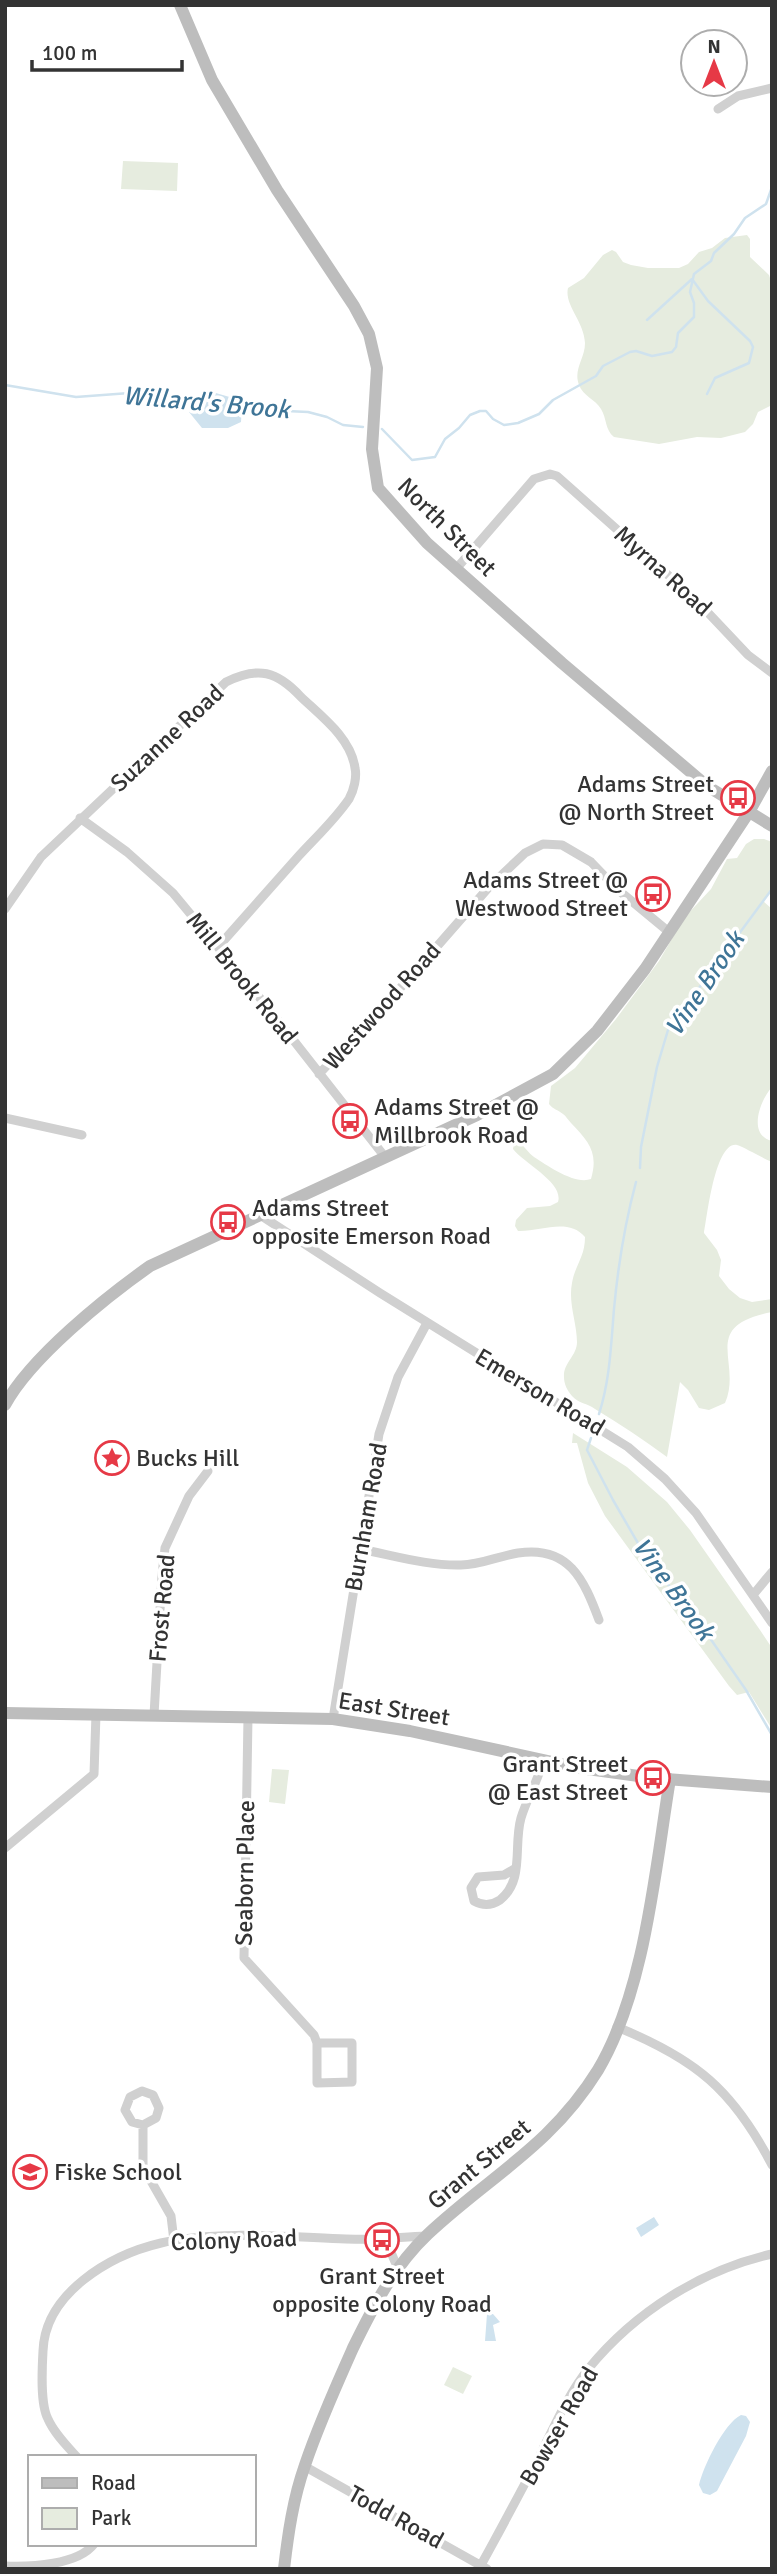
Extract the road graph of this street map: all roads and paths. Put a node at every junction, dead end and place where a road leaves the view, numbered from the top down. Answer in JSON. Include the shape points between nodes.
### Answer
{"nodes":[{"id":1,"x":180,"y":5,"type":"edge"},
{"id":2,"x":772,"y":88,"type":"edge"},
{"id":3,"x":718,"y":109,"type":"dead end"},
{"id":4,"x":456,"y":569,"type":"junction"},
{"id":5,"x":772,"y":673,"type":"edge"},
{"id":6,"x":772,"y":771,"type":"edge"},
{"id":7,"x":749,"y":812,"type":"junction"},
{"id":8,"x":80,"y":818,"type":"junction"},
{"id":9,"x":772,"y":826,"type":"edge"},
{"id":10,"x":5,"y":909,"type":"edge"},
{"id":11,"x":669,"y":932,"type":"junction"},
{"id":12,"x":218,"y":947,"type":"junction"},
{"id":13,"x":319,"y":1074,"type":"junction"},
{"id":14,"x":5,"y":1118,"type":"edge"},
{"id":15,"x":82,"y":1135,"type":"dead end"},
{"id":16,"x":385,"y":1157,"type":"junction"},
{"id":17,"x":260,"y":1215,"type":"junction"},
{"id":18,"x":427,"y":1323,"type":"junction"},
{"id":19,"x":5,"y":1405,"type":"edge"},
{"id":20,"x":208,"y":1471,"type":"dead end"},
{"id":21,"x":360,"y":1549,"type":"junction"},
{"id":22,"x":772,"y":1572,"type":"edge"},
{"id":23,"x":753,"y":1595,"type":"junction"},
{"id":24,"x":599,"y":1620,"type":"dead end"},
{"id":25,"x":772,"y":1623,"type":"edge"},
{"id":26,"x":5,"y":1713,"type":"edge"},
{"id":27,"x":96,"y":1714,"type":"junction"},
{"id":28,"x":154,"y":1715,"type":"junction"},
{"id":29,"x":248,"y":1717,"type":"junction"},
{"id":30,"x":333,"y":1719,"type":"junction"},
{"id":31,"x":543,"y":1761,"type":"junction"},
{"id":32,"x":670,"y":1779,"type":"junction"},
{"id":33,"x":772,"y":1787,"type":"edge"},
{"id":34,"x":6,"y":1844,"type":"edge"},
{"id":35,"x":516,"y":1868,"type":"junction"},
{"id":36,"x":617,"y":2027,"type":"junction"},
{"id":37,"x":317,"y":2043,"type":"junction"},
{"id":38,"x":143,"y":2125,"type":"dead end"},
{"id":39,"x":772,"y":2165,"type":"edge"},
{"id":40,"x":426,"y":2236,"type":"junction"},
{"id":41,"x":385,"y":2238,"type":"junction"},
{"id":42,"x":174,"y":2241,"type":"junction"},
{"id":43,"x":772,"y":2254,"type":"edge"},
{"id":44,"x":397,"y":2269,"type":"junction"},
{"id":45,"x":75,"y":2455,"type":"edge"},
{"id":46,"x":304,"y":2466,"type":"junction"},
{"id":47,"x":93,"y":2546,"type":"edge"},
{"id":48,"x":5,"y":2566,"type":"edge"},
{"id":49,"x":484,"y":2567,"type":"edge"},
{"id":50,"x":284,"y":2569,"type":"edge"}],
"edges":[{"from":1,"to":4,"type":"street","name":"North Street","via":[[212,80],[369,334],[377,368],[372,449],[378,488]]},
{"from":2,"to":3,"type":"street","via":[[738,96]]},
{"from":4,"to":5,"type":"street","name":"Myrna Road","via":[[534,479],[557,476]]},
{"from":4,"to":7,"type":"street","name":"North Street","via":[[686,769]]},
{"from":6,"to":7,"type":"street"},
{"from":7,"to":9,"type":"street","name":"North Street"},
{"from":7,"to":11,"type":"street"},
{"from":8,"to":10,"type":"street","name":"Suzanne Road","via":[[41,857]]},
{"from":8,"to":12,"type":"street","name":"Mill Brook Road","via":[[173,893]]},
{"from":8,"to":12,"type":"street","name":"Suzanne Road","via":[[226,682],[252,672],[271,674],[296,691],[351,752],[356,768],[350,797]]},
{"from":11,"to":13,"type":"street","name":"Westwood Road","via":[[591,862],[562,845],[544,844],[525,853],[489,887]]},
{"from":11,"to":16,"type":"street","via":[[597,1031],[552,1074],[478,1115]]},
{"from":12,"to":13,"type":"street","name":"Mill Brook Road"},
{"from":13,"to":16,"type":"street","name":"Mill Brook Road"},
{"from":14,"to":15,"type":"street"},
{"from":16,"to":17,"type":"street"},
{"from":17,"to":18,"type":"street","name":"Emerson Road"},
{"from":17,"to":19,"type":"street","via":[[150,1266],[123,1285],[52,1348]]},
{"from":18,"to":21,"type":"street","name":"Burnham Road","via":[[386,1410]]},
{"from":18,"to":23,"type":"street","name":"Emerson Road","via":[[628,1447],[696,1513]]},
{"from":20,"to":28,"type":"street","name":"Frost Road","via":[[189,1496],[165,1548]]},
{"from":21,"to":24,"type":"street","via":[[457,1566],[520,1553],[547,1553],[571,1566],[586,1586]]},
{"from":21,"to":30,"type":"street","name":"Burnham Road"},
{"from":22,"to":23,"type":"street"},
{"from":23,"to":25,"type":"street","name":"Emerson Road"},
{"from":26,"to":27,"type":"street","name":"East Street"},
{"from":27,"to":28,"type":"street","name":"East Street"},
{"from":27,"to":34,"type":"street","via":[[94,1774]]},
{"from":28,"to":29,"type":"street","name":"East Street"},
{"from":29,"to":30,"type":"street","name":"East Street"},
{"from":29,"to":37,"type":"street","name":"Seaborn Place","via":[[244,1958],[310,2029]]},
{"from":30,"to":31,"type":"street","name":"East Street"},
{"from":31,"to":32,"type":"street","name":"East Street"},
{"from":31,"to":35,"type":"street","via":[[521,1820]]},
{"from":32,"to":33,"type":"street","name":"East Street"},
{"from":32,"to":36,"type":"street","name":"Grant Street","via":[[640,1957]]},
{"from":35,"to":35,"type":"street","via":[[511,1890],[500,1899],[489,1905],[474,1901],[471,1888],[478,1877],[504,1875]]},
{"from":36,"to":39,"type":"street","via":[[671,2054],[722,2089]]},
{"from":36,"to":40,"type":"street","name":"Grant Street","via":[[600,2067],[565,2116],[513,2166]]},
{"from":37,"to":37,"type":"street","via":[[317,2083],[352,2082],[352,2043]]},
{"from":38,"to":42,"type":"street","via":[[143,2166],[171,2216]]},
{"from":40,"to":41,"type":"street","name":"Colony Road"},
{"from":40,"to":44,"type":"street","name":"Grant Street"},
{"from":41,"to":42,"type":"street","name":"Colony Road","via":[[244,2236]]},
{"from":41,"to":44,"type":"street"},
{"from":42,"to":45,"type":"street","name":"Colony Road","via":[[128,2255],[89,2277],[68,2293],[48,2321],[42,2362],[45,2411]]},
{"from":43,"to":49,"type":"street","name":"Bowser Road","via":[[706,2276],[667,2298],[631,2325],[588,2369]]},
{"from":44,"to":46,"type":"street","name":"Grant Street","via":[[363,2328]]},
{"from":46,"to":49,"type":"street","name":"Todd Road"},
{"from":46,"to":50,"type":"street","name":"Grant Street"},
{"from":47,"to":48,"type":"street","via":[[71,2560]]}]}
